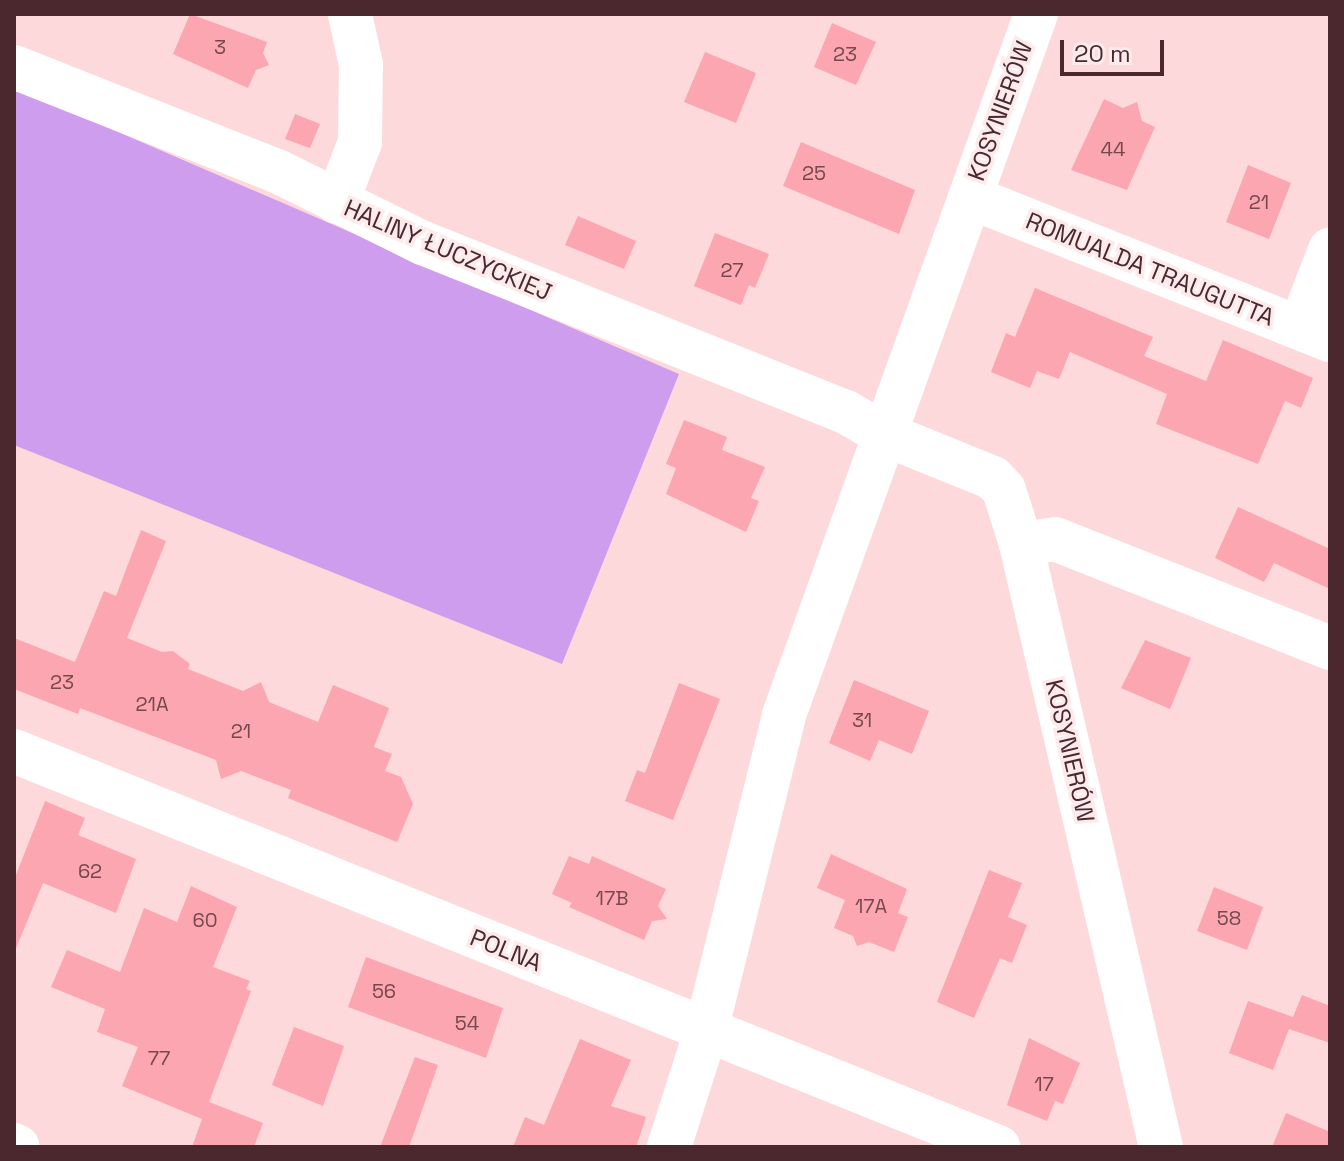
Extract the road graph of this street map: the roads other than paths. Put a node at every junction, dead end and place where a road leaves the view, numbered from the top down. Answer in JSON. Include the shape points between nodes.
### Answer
{"nodes":[{"id":1,"x":350,"y":14,"type":"edge"},
{"id":2,"x":1036,"y":14,"type":"edge"},
{"id":3,"x":14,"y":67,"type":"edge"},
{"id":4,"x":970,"y":197,"type":"junction"},
{"id":5,"x":337,"y":202,"type":"junction"},
{"id":6,"x":1330,"y":250,"type":"edge"},
{"id":7,"x":1315,"y":334,"type":"edge"},
{"id":8,"x":882,"y":433,"type":"junction"},
{"id":9,"x":1021,"y":544,"type":"junction"},
{"id":10,"x":1330,"y":648,"type":"edge"},
{"id":11,"x":14,"y":751,"type":"edge"},
{"id":12,"x":706,"y":1031,"type":"junction"},
{"id":13,"x":669,"y":1147,"type":"edge"},
{"id":14,"x":998,"y":1147,"type":"edge"},
{"id":15,"x":1161,"y":1147,"type":"edge"}],
"edges":[{"from":1,"to":5,"type":"street","via":[[361,65],[360,142]]},
{"from":2,"to":4,"type":"street","name":"KOSYNIERÓW"},
{"from":3,"to":5,"type":"street","name":"HALINY ŁUCZYCKIEJ","via":[[277,171]]},
{"from":4,"to":7,"type":"street","name":"ROMUALDA TRAUGUTTA"},
{"from":4,"to":8,"type":"street","name":"KOSYNIERÓW"},
{"from":5,"to":8,"type":"street","name":"HALINY ŁUCZYCKIEJ","via":[[423,243],[846,412]]},
{"from":6,"to":7,"type":"street"},
{"from":8,"to":9,"type":"street","name":"KOSYNIERÓW","via":[[993,478],[1004,490]]},
{"from":8,"to":12,"type":"street","name":"KOSYNIERÓW","via":[[776,743]]},
{"from":9,"to":10,"type":"street","via":[[1055,539]]},
{"from":9,"to":15,"type":"street","name":"KOSYNIERÓW"},
{"from":11,"to":12,"type":"street","name":"POLNA"},
{"from":12,"to":13,"type":"street","name":"KOSYNIERÓW"},
{"from":12,"to":14,"type":"street","name":"POLNA"}]}
